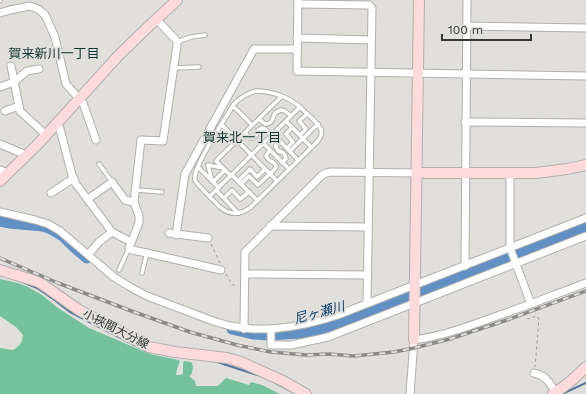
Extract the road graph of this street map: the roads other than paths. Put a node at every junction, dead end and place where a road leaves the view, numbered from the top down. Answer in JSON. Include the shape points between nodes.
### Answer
{"nodes":[{"id":1,"x":177,"y":0,"type":"edge"},
{"id":2,"x":419,"y":0,"type":"edge"},
{"id":3,"x":466,"y":0,"type":"edge"},
{"id":4,"x":298,"y":2,"type":"edge"},
{"id":5,"x":0,"y":13,"type":"edge"},
{"id":6,"x":156,"y":19,"type":"junction"},
{"id":7,"x":466,"y":26,"type":"junction"},
{"id":8,"x":586,"y":28,"type":"edge"},
{"id":9,"x":205,"y":35,"type":"dead end"},
{"id":10,"x":298,"y":38,"type":"junction"},
{"id":11,"x":371,"y":40,"type":"junction"},
{"id":12,"x":178,"y":42,"type":"junction"},
{"id":13,"x":297,"y":49,"type":"junction"},
{"id":14,"x":11,"y":66,"type":"dead end"},
{"id":15,"x":199,"y":67,"type":"dead end"},
{"id":16,"x":174,"y":68,"type":"junction"},
{"id":17,"x":38,"y":70,"type":"dead end"},
{"id":18,"x":371,"y":72,"type":"junction"},
{"id":19,"x":418,"y":73,"type":"junction"},
{"id":20,"x":466,"y":74,"type":"junction"},
{"id":21,"x":586,"y":76,"type":"edge"},
{"id":22,"x":14,"y":82,"type":"junction"},
{"id":23,"x":0,"y":86,"type":"edge"},
{"id":24,"x":281,"y":97,"type":"junction"},
{"id":25,"x":79,"y":98,"type":"junction"},
{"id":26,"x":19,"y":106,"type":"junction"},
{"id":27,"x":233,"y":106,"type":"junction"},
{"id":28,"x":300,"y":107,"type":"junction"},
{"id":29,"x":5,"y":111,"type":"dead end"},
{"id":30,"x":307,"y":114,"type":"junction"},
{"id":31,"x":291,"y":116,"type":"junction"},
{"id":32,"x":259,"y":119,"type":"junction"},
{"id":33,"x":286,"y":121,"type":"junction"},
{"id":34,"x":465,"y":122,"type":"junction"},
{"id":35,"x":586,"y":123,"type":"edge"},
{"id":36,"x":56,"y":124,"type":"junction"},
{"id":37,"x":221,"y":124,"type":"junction"},
{"id":38,"x":318,"y":124,"type":"junction"},
{"id":39,"x":252,"y":125,"type":"junction"},
{"id":40,"x":292,"y":128,"type":"junction"},
{"id":41,"x":245,"y":133,"type":"junction"},
{"id":42,"x":272,"y":134,"type":"junction"},
{"id":43,"x":46,"y":135,"type":"junction"},
{"id":44,"x":301,"y":137,"type":"junction"},
{"id":45,"x":96,"y":140,"type":"dead end"},
{"id":46,"x":237,"y":140,"type":"junction"},
{"id":47,"x":280,"y":141,"type":"junction"},
{"id":48,"x":264,"y":143,"type":"junction"},
{"id":49,"x":0,"y":144,"type":"edge"},
{"id":50,"x":311,"y":147,"type":"junction"},
{"id":51,"x":270,"y":150,"type":"junction"},
{"id":52,"x":288,"y":150,"type":"junction"},
{"id":53,"x":252,"y":155,"type":"junction"},
{"id":54,"x":26,"y":156,"type":"junction"},
{"id":55,"x":298,"y":160,"type":"junction"},
{"id":56,"x":282,"y":163,"type":"junction"},
{"id":57,"x":99,"y":164,"type":"dead end"},
{"id":58,"x":586,"y":165,"type":"edge"},
{"id":59,"x":198,"y":167,"type":"junction"},
{"id":60,"x":224,"y":169,"type":"junction"},
{"id":61,"x":265,"y":169,"type":"junction"},
{"id":62,"x":289,"y":169,"type":"junction"},
{"id":63,"x":4,"y":171,"type":"edge"},
{"id":64,"x":369,"y":172,"type":"junction"},
{"id":65,"x":417,"y":173,"type":"junction"},
{"id":66,"x":465,"y":173,"type":"junction"},
{"id":67,"x":510,"y":173,"type":"junction"},
{"id":68,"x":270,"y":174,"type":"junction"},
{"id":69,"x":231,"y":175,"type":"junction"},
{"id":70,"x":74,"y":178,"type":"junction"},
{"id":71,"x":0,"y":181,"type":"edge"},
{"id":72,"x":212,"y":181,"type":"junction"},
{"id":73,"x":277,"y":181,"type":"junction"},
{"id":74,"x":112,"y":182,"type":"junction"},
{"id":75,"x":239,"y":182,"type":"junction"},
{"id":76,"x":217,"y":189,"type":"junction"},
{"id":77,"x":136,"y":190,"type":"junction"},
{"id":78,"x":162,"y":192,"type":"dead end"},
{"id":79,"x":248,"y":192,"type":"junction"},
{"id":80,"x":51,"y":193,"type":"dead end"},
{"id":81,"x":210,"y":196,"type":"junction"},
{"id":82,"x":224,"y":198,"type":"junction"},
{"id":83,"x":88,"y":199,"type":"junction"},
{"id":84,"x":257,"y":200,"type":"junction"},
{"id":85,"x":134,"y":202,"type":"junction"},
{"id":86,"x":0,"y":212,"type":"edge"},
{"id":87,"x":238,"y":213,"type":"junction"},
{"id":88,"x":586,"y":218,"type":"edge"},
{"id":89,"x":270,"y":226,"type":"junction"},
{"id":90,"x":368,"y":227,"type":"junction"},
{"id":91,"x":112,"y":232,"type":"junction"},
{"id":92,"x":586,"y":236,"type":"edge"},
{"id":93,"x":208,"y":238,"type":"dead end"},
{"id":94,"x":130,"y":245,"type":"junction"},
{"id":95,"x":510,"y":248,"type":"junction"},
{"id":96,"x":148,"y":253,"type":"junction"},
{"id":97,"x":88,"y":255,"type":"junction"},
{"id":98,"x":515,"y":263,"type":"junction"},
{"id":99,"x":464,"y":266,"type":"junction"},
{"id":100,"x":0,"y":270,"type":"edge"},
{"id":101,"x":119,"y":270,"type":"dead end"},
{"id":102,"x":221,"y":270,"type":"dead end"},
{"id":103,"x":142,"y":273,"type":"dead end"},
{"id":104,"x":245,"y":274,"type":"junction"},
{"id":105,"x":367,"y":276,"type":"junction"},
{"id":106,"x":586,"y":283,"type":"edge"},
{"id":107,"x":416,"y":286,"type":"junction"},
{"id":108,"x":415,"y":300,"type":"junction"},
{"id":109,"x":367,"y":303,"type":"junction"},
{"id":110,"x":530,"y":304,"type":"junction"},
{"id":111,"x":244,"y":329,"type":"junction"},
{"id":112,"x":271,"y":331,"type":"junction"},
{"id":113,"x":414,"y":340,"type":"junction"},
{"id":114,"x":586,"y":367,"type":"edge"},
{"id":115,"x":534,"y":374,"type":"road end"},
{"id":116,"x":306,"y":394,"type":"edge"},
{"id":117,"x":410,"y":394,"type":"edge"},
{"id":118,"x":555,"y":394,"type":"edge"}],
"edges":[{"from":1,"to":6,"type":"street"},
{"from":2,"to":19,"type":"street"},
{"from":3,"to":7,"type":"street"},
{"from":4,"to":10,"type":"street"},
{"from":4,"to":11,"type":"street","via":[[369,6],[372,8]]},
{"from":5,"to":25,"type":"street","via":[[30,6],[44,13],[55,38],[66,84]]},
{"from":6,"to":12,"type":"street"},
{"from":6,"to":25,"type":"street"},
{"from":7,"to":8,"type":"street"},
{"from":7,"to":20,"type":"street"},
{"from":9,"to":12,"type":"lane"},
{"from":10,"to":11,"type":"street"},
{"from":10,"to":13,"type":"street"},
{"from":11,"to":18,"type":"street"},
{"from":12,"to":16,"type":"street"},
{"from":13,"to":18,"type":"street","via":[[297,71]]},
{"from":13,"to":93,"type":"street","via":[[254,49],[186,174],[173,234]]},
{"from":14,"to":22,"type":"street"},
{"from":15,"to":16,"type":"lane"},
{"from":16,"to":77,"type":"street","via":[[163,141],[141,140]]},
{"from":17,"to":22,"type":"street","via":[[27,71]]},
{"from":18,"to":19,"type":"street"},
{"from":18,"to":64,"type":"street"},
{"from":19,"to":20,"type":"street"},
{"from":19,"to":65,"type":"street"},
{"from":20,"to":21,"type":"street"},
{"from":20,"to":34,"type":"street"},
{"from":22,"to":23,"type":"street"},
{"from":22,"to":26,"type":"street"},
{"from":24,"to":27,"type":"lane","via":[[256,91],[247,94]]},
{"from":24,"to":28,"type":"lane"},
{"from":24,"to":32,"type":"lane"},
{"from":25,"to":36,"type":"street"},
{"from":25,"to":45,"type":"street","via":[[85,107]]},
{"from":26,"to":29,"type":"street"},
{"from":26,"to":43,"type":"street","via":[[21,112]]},
{"from":27,"to":37,"type":"lane"},
{"from":27,"to":39,"type":"lane"},
{"from":28,"to":30,"type":"lane"},
{"from":28,"to":31,"type":"lane"},
{"from":30,"to":38,"type":"lane"},
{"from":30,"to":44,"type":"lane","via":[[299,121],[306,129]]},
{"from":31,"to":32,"type":"lane","via":[[280,110],[275,113],[270,123],[265,124]]},
{"from":31,"to":33,"type":"lane"},
{"from":32,"to":39,"type":"lane"},
{"from":33,"to":40,"type":"lane"},
{"from":33,"to":42,"type":"lane"},
{"from":34,"to":35,"type":"street"},
{"from":34,"to":66,"type":"street"},
{"from":36,"to":43,"type":"street"},
{"from":36,"to":70,"type":"street","via":[[60,129]]},
{"from":37,"to":46,"type":"lane"},
{"from":37,"to":59,"type":"lane"},
{"from":38,"to":44,"type":"lane"},
{"from":38,"to":50,"type":"lane","via":[[322,134]]},
{"from":39,"to":41,"type":"lane"},
{"from":40,"to":44,"type":"lane"},
{"from":40,"to":52,"type":"lane","via":[[286,134],[293,142]]},
{"from":41,"to":42,"type":"lane","via":[[253,138],[262,128]]},
{"from":41,"to":46,"type":"lane"},
{"from":42,"to":47,"type":"lane"},
{"from":42,"to":48,"type":"lane"},
{"from":43,"to":54,"type":"street"},
{"from":44,"to":50,"type":"lane"},
{"from":44,"to":52,"type":"lane"},
{"from":46,"to":53,"type":"lane"},
{"from":46,"to":60,"type":"lane","via":[[216,161]]},
{"from":47,"to":52,"type":"lane"},
{"from":47,"to":56,"type":"lane","via":[[276,147],[286,155]]},
{"from":48,"to":51,"type":"lane"},
{"from":48,"to":53,"type":"lane"},
{"from":49,"to":54,"type":"street"},
{"from":50,"to":55,"type":"lane"},
{"from":51,"to":56,"type":"lane"},
{"from":51,"to":68,"type":"lane","via":[[266,157],[276,166]]},
{"from":52,"to":55,"type":"lane"},
{"from":53,"to":61,"type":"lane"},
{"from":53,"to":69,"type":"lane"},
{"from":54,"to":63,"type":"street"},
{"from":55,"to":62,"type":"lane"},
{"from":56,"to":62,"type":"lane"},
{"from":57,"to":74,"type":"lane"},
{"from":58,"to":67,"type":"street","via":[[551,172]]},
{"from":59,"to":72,"type":"lane"},
{"from":59,"to":81,"type":"lane","via":[[196,180]]},
{"from":60,"to":69,"type":"lane"},
{"from":60,"to":72,"type":"lane"},
{"from":60,"to":72,"type":"lane","via":[[208,165]]},
{"from":61,"to":68,"type":"lane"},
{"from":61,"to":75,"type":"lane","via":[[257,177],[250,169]]},
{"from":62,"to":73,"type":"lane"},
{"from":63,"to":71,"type":"street"},
{"from":64,"to":65,"type":"street"},
{"from":64,"to":89,"type":"street","via":[[324,174]]},
{"from":64,"to":90,"type":"street"},
{"from":65,"to":66,"type":"street"},
{"from":65,"to":107,"type":"street"},
{"from":66,"to":67,"type":"street"},
{"from":66,"to":99,"type":"street"},
{"from":67,"to":95,"type":"street"},
{"from":68,"to":73,"type":"lane"},
{"from":68,"to":75,"type":"lane","via":[[258,185],[249,176]]},
{"from":69,"to":75,"type":"lane"},
{"from":69,"to":76,"type":"lane"},
{"from":70,"to":80,"type":"street"},
{"from":70,"to":83,"type":"street"},
{"from":72,"to":76,"type":"lane"},
{"from":73,"to":84,"type":"lane"},
{"from":74,"to":83,"type":"street"},
{"from":74,"to":85,"type":"street","via":[[125,200]]},
{"from":75,"to":79,"type":"lane"},
{"from":76,"to":81,"type":"lane"},
{"from":76,"to":82,"type":"lane"},
{"from":77,"to":78,"type":"lane"},
{"from":77,"to":85,"type":"street"},
{"from":79,"to":82,"type":"lane","via":[[240,199],[232,190]]},
{"from":79,"to":84,"type":"lane"},
{"from":81,"to":87,"type":"lane","via":[[224,210]]},
{"from":82,"to":87,"type":"lane"},
{"from":83,"to":91,"type":"street"},
{"from":84,"to":87,"type":"lane","via":[[245,211]]},
{"from":85,"to":94,"type":"street","via":[[139,223]]},
{"from":86,"to":97,"type":"street","via":[[48,224]]},
{"from":88,"to":95,"type":"street"},
{"from":89,"to":90,"type":"street"},
{"from":89,"to":104,"type":"street","via":[[245,252]]},
{"from":90,"to":105,"type":"street"},
{"from":91,"to":94,"type":"street"},
{"from":91,"to":97,"type":"street"},
{"from":92,"to":98,"type":"street"},
{"from":94,"to":96,"type":"street","via":[[132,250]]},
{"from":94,"to":101,"type":"lane"},
{"from":95,"to":98,"type":"street"},
{"from":95,"to":99,"type":"street"},
{"from":96,"to":102,"type":"street"},
{"from":96,"to":103,"type":"lane"},
{"from":97,"to":111,"type":"street","via":[[114,277],[147,296],[223,324]]},
{"from":98,"to":108,"type":"street"},
{"from":98,"to":110,"type":"street"},
{"from":99,"to":107,"type":"street"},
{"from":100,"to":116,"type":"street","name":"小挾間大分線","via":[[39,282],[79,310],[149,347],[242,362]]},
{"from":104,"to":105,"type":"street"},
{"from":104,"to":111,"type":"street"},
{"from":105,"to":109,"type":"street"},
{"from":106,"to":110,"type":"street"},
{"from":107,"to":108,"type":"street"},
{"from":107,"to":109,"type":"street"},
{"from":108,"to":112,"type":"street","via":[[328,337],[291,345],[271,346]]},
{"from":108,"to":113,"type":"street"},
{"from":109,"to":112,"type":"street","via":[[308,324]]},
{"from":110,"to":113,"type":"street","via":[[461,329]]},
{"from":111,"to":112,"type":"street"},
{"from":113,"to":117,"type":"street"},
{"from":114,"to":118,"type":"street"},
{"from":115,"to":118,"type":"street","via":[[548,380]]}]}
